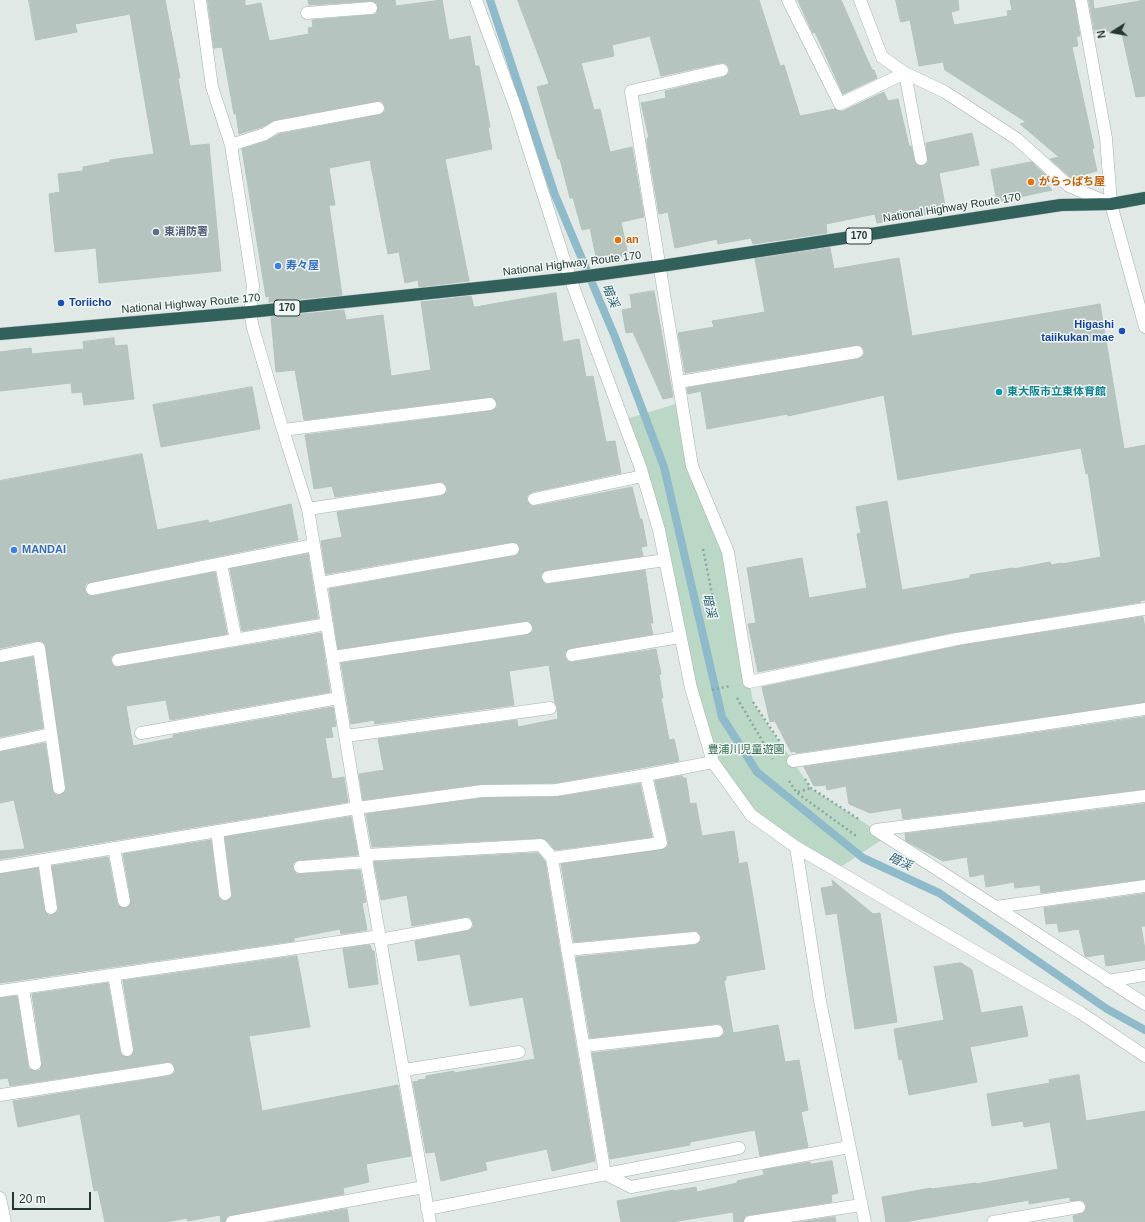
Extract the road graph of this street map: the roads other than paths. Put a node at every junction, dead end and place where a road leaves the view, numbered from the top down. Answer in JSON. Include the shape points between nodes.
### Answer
{"nodes":[{"id":1,"x":200,"y":0,"type":"edge"},
{"id":2,"x":476,"y":0,"type":"edge"},
{"id":3,"x":788,"y":0,"type":"edge"},
{"id":4,"x":860,"y":0,"type":"edge"},
{"id":5,"x":870,"y":0,"type":"edge"},
{"id":6,"x":1081,"y":0,"type":"edge"},
{"id":7,"x":344,"y":5,"type":"edge"},
{"id":8,"x":371,"y":8,"type":"dead end"},
{"id":9,"x":864,"y":12,"type":"junction"},
{"id":10,"x":307,"y":13,"type":"dead end"},
{"id":11,"x":722,"y":70,"type":"dead end"},
{"id":12,"x":905,"y":73,"type":"junction"},
{"id":13,"x":378,"y":108,"type":"dead end"},
{"id":14,"x":231,"y":145,"type":"junction"},
{"id":15,"x":921,"y":159,"type":"dead end"},
{"id":16,"x":1145,"y":198,"type":"edge"},
{"id":17,"x":1111,"y":204,"type":"junction"},
{"id":18,"x":661,"y":266,"type":"junction"},
{"id":19,"x":572,"y":278,"type":"junction"},
{"id":20,"x":250,"y":312,"type":"junction"},
{"id":21,"x":1145,"y":327,"type":"edge"},
{"id":22,"x":0,"y":334,"type":"edge"},
{"id":23,"x":857,"y":352,"type":"dead end"},
{"id":24,"x":679,"y":382,"type":"junction"},
{"id":25,"x":490,"y":404,"type":"dead end"},
{"id":26,"x":283,"y":430,"type":"junction"},
{"id":27,"x":643,"y":476,"type":"junction"},
{"id":28,"x":440,"y":489,"type":"dead end"},
{"id":29,"x":534,"y":499,"type":"dead end"},
{"id":30,"x":308,"y":509,"type":"junction"},
{"id":31,"x":314,"y":545,"type":"junction"},
{"id":32,"x":513,"y":549,"type":"dead end"},
{"id":33,"x":665,"y":560,"type":"junction"},
{"id":34,"x":221,"y":564,"type":"junction"},
{"id":35,"x":548,"y":577,"type":"dead end"},
{"id":36,"x":320,"y":583,"type":"junction"},
{"id":37,"x":92,"y":589,"type":"dead end"},
{"id":38,"x":1145,"y":610,"type":"edge"},
{"id":39,"x":327,"y":624,"type":"junction"},
{"id":40,"x":526,"y":628,"type":"dead end"},
{"id":41,"x":680,"y":637,"type":"junction"},
{"id":42,"x":236,"y":640,"type":"junction"},
{"id":43,"x":0,"y":656,"type":"edge"},
{"id":44,"x":572,"y":656,"type":"dead end"},
{"id":45,"x":333,"y":657,"type":"junction"},
{"id":46,"x":118,"y":660,"type":"dead end"},
{"id":47,"x":339,"y":698,"type":"junction"},
{"id":48,"x":550,"y":708,"type":"dead end"},
{"id":49,"x":1145,"y":709,"type":"edge"},
{"id":50,"x":141,"y":733,"type":"dead end"},
{"id":51,"x":51,"y":734,"type":"junction"},
{"id":52,"x":346,"y":736,"type":"junction"},
{"id":53,"x":0,"y":745,"type":"edge"},
{"id":54,"x":793,"y":761,"type":"dead end"},
{"id":55,"x":713,"y":762,"type":"junction"},
{"id":56,"x":646,"y":775,"type":"junction"},
{"id":57,"x":59,"y":788,"type":"dead end"},
{"id":58,"x":1145,"y":796,"type":"edge"},
{"id":59,"x":357,"y":808,"type":"junction"},
{"id":60,"x":217,"y":831,"type":"junction"},
{"id":61,"x":796,"y":847,"type":"junction"},
{"id":62,"x":114,"y":848,"type":"junction"},
{"id":63,"x":366,"y":858,"type":"junction"},
{"id":64,"x":552,"y":858,"type":"junction"},
{"id":65,"x":44,"y":860,"type":"junction"},
{"id":66,"x":0,"y":867,"type":"edge"},
{"id":67,"x":300,"y":868,"type":"dead end"},
{"id":68,"x":1145,"y":886,"type":"edge"},
{"id":69,"x":225,"y":894,"type":"dead end"},
{"id":70,"x":124,"y":901,"type":"dead end"},
{"id":71,"x":996,"y":907,"type":"junction"},
{"id":72,"x":51,"y":908,"type":"dead end"},
{"id":73,"x":466,"y":924,"type":"dead end"},
{"id":74,"x":380,"y":938,"type":"junction"},
{"id":75,"x":694,"y":938,"type":"dead end"},
{"id":76,"x":567,"y":950,"type":"junction"},
{"id":77,"x":114,"y":975,"type":"junction"},
{"id":78,"x":1145,"y":975,"type":"edge"},
{"id":79,"x":1108,"y":981,"type":"junction"},
{"id":80,"x":23,"y":988,"type":"junction"},
{"id":81,"x":0,"y":991,"type":"edge"},
{"id":82,"x":1145,"y":1004,"type":"edge"},
{"id":83,"x":717,"y":1031,"type":"dead end"},
{"id":84,"x":584,"y":1046,"type":"junction"},
{"id":85,"x":127,"y":1050,"type":"dead end"},
{"id":86,"x":519,"y":1052,"type":"dead end"},
{"id":87,"x":1145,"y":1056,"type":"edge"},
{"id":88,"x":35,"y":1064,"type":"dead end"},
{"id":89,"x":168,"y":1069,"type":"dead end"},
{"id":90,"x":404,"y":1070,"type":"junction"},
{"id":91,"x":0,"y":1095,"type":"edge"},
{"id":92,"x":849,"y":1147,"type":"junction"},
{"id":93,"x":738,"y":1148,"type":"dead end"},
{"id":94,"x":606,"y":1174,"type":"junction"},
{"id":95,"x":424,"y":1187,"type":"junction"},
{"id":96,"x":0,"y":1198,"type":"edge"},
{"id":97,"x":861,"y":1205,"type":"junction"},
{"id":98,"x":1078,"y":1207,"type":"dead end"},
{"id":99,"x":427,"y":1209,"type":"junction"},
{"id":100,"x":4,"y":1222,"type":"edge"},
{"id":101,"x":232,"y":1222,"type":"edge"},
{"id":102,"x":430,"y":1222,"type":"edge"},
{"id":103,"x":750,"y":1222,"type":"edge"},
{"id":104,"x":865,"y":1222,"type":"edge"},
{"id":105,"x":993,"y":1222,"type":"edge"}],
"edges":[{"from":1,"to":14,"type":"street","via":[[212,88]]},
{"from":2,"to":19,"type":"street","via":[[515,106]]},
{"from":3,"to":12,"type":"street","via":[[840,104]]},
{"from":4,"to":9,"type":"street"},
{"from":5,"to":9,"type":"street"},
{"from":6,"to":17,"type":"street","via":[[1106,138]]},
{"from":7,"to":8,"type":"street"},
{"from":7,"to":10,"type":"street"},
{"from":9,"to":12,"type":"street","via":[[882,57]]},
{"from":11,"to":18,"type":"street","via":[[631,91]]},
{"from":12,"to":15,"type":"street"},
{"from":12,"to":17,"type":"street","via":[[945,92],[1018,138],[1069,186]]},
{"from":13,"to":14,"type":"street","via":[[276,127],[265,134]]},
{"from":14,"to":20,"type":"street","via":[[253,286]]},
{"from":16,"to":17,"type":"highway","name":"National Highway Route 170","number":"170"},
{"from":17,"to":18,"type":"highway","name":"National Highway Route 170","number":"170","via":[[1061,205]]},
{"from":17,"to":21,"type":"street"},
{"from":18,"to":19,"type":"highway","name":"National Highway Route 170","number":"170"},
{"from":18,"to":24,"type":"street"},
{"from":19,"to":20,"type":"highway","name":"National Highway Route 170","number":"170"},
{"from":19,"to":27,"type":"street"},
{"from":20,"to":22,"type":"highway","name":"National Highway Route 170","number":"170"},
{"from":20,"to":26,"type":"street"},
{"from":23,"to":24,"type":"street"},
{"from":24,"to":38,"type":"street","via":[[692,466],[728,552],[749,682],[957,639]]},
{"from":25,"to":26,"type":"street"},
{"from":26,"to":30,"type":"street"},
{"from":27,"to":29,"type":"street"},
{"from":27,"to":33,"type":"street","via":[[660,530]]},
{"from":28,"to":30,"type":"street"},
{"from":30,"to":31,"type":"street"},
{"from":31,"to":34,"type":"street"},
{"from":31,"to":36,"type":"street"},
{"from":32,"to":36,"type":"street"},
{"from":33,"to":35,"type":"street"},
{"from":33,"to":41,"type":"street"},
{"from":34,"to":37,"type":"street"},
{"from":34,"to":42,"type":"street"},
{"from":36,"to":39,"type":"street"},
{"from":39,"to":42,"type":"street"},
{"from":39,"to":45,"type":"street"},
{"from":40,"to":45,"type":"street"},
{"from":41,"to":44,"type":"street"},
{"from":41,"to":55,"type":"street","via":[[691,688]]},
{"from":42,"to":46,"type":"street"},
{"from":43,"to":51,"type":"street","via":[[39,648]]},
{"from":45,"to":47,"type":"street"},
{"from":47,"to":50,"type":"street"},
{"from":47,"to":52,"type":"street"},
{"from":48,"to":52,"type":"street"},
{"from":49,"to":54,"type":"street"},
{"from":51,"to":53,"type":"street"},
{"from":51,"to":57,"type":"street"},
{"from":52,"to":59,"type":"street"},
{"from":55,"to":56,"type":"street"},
{"from":55,"to":61,"type":"street","via":[[751,815]]},
{"from":56,"to":59,"type":"street","via":[[556,790],[482,791]]},
{"from":56,"to":64,"type":"street","via":[[661,843]]},
{"from":58,"to":71,"type":"street","via":[[876,830]]},
{"from":59,"to":60,"type":"street"},
{"from":59,"to":63,"type":"street"},
{"from":60,"to":62,"type":"street"},
{"from":60,"to":69,"type":"street"},
{"from":61,"to":87,"type":"street","via":[[1081,1013]]},
{"from":61,"to":92,"type":"street","via":[[820,1001]]},
{"from":62,"to":65,"type":"street"},
{"from":62,"to":70,"type":"street"},
{"from":63,"to":64,"type":"street","via":[[541,845]]},
{"from":63,"to":67,"type":"street"},
{"from":63,"to":74,"type":"street"},
{"from":64,"to":76,"type":"street"},
{"from":65,"to":66,"type":"street"},
{"from":65,"to":72,"type":"street"},
{"from":68,"to":71,"type":"street"},
{"from":71,"to":79,"type":"street"},
{"from":73,"to":74,"type":"street"},
{"from":74,"to":77,"type":"street"},
{"from":74,"to":90,"type":"street"},
{"from":75,"to":76,"type":"street"},
{"from":76,"to":84,"type":"street"},
{"from":77,"to":80,"type":"street"},
{"from":77,"to":85,"type":"street"},
{"from":78,"to":79,"type":"street"},
{"from":79,"to":82,"type":"street"},
{"from":80,"to":81,"type":"street"},
{"from":80,"to":88,"type":"street"},
{"from":83,"to":84,"type":"street"},
{"from":84,"to":94,"type":"street"},
{"from":86,"to":90,"type":"street"},
{"from":89,"to":91,"type":"street"},
{"from":90,"to":95,"type":"street"},
{"from":92,"to":94,"type":"street","via":[[631,1187]]},
{"from":92,"to":97,"type":"street"},
{"from":93,"to":94,"type":"street"},
{"from":94,"to":99,"type":"street"},
{"from":95,"to":99,"type":"street"},
{"from":95,"to":101,"type":"street"},
{"from":96,"to":100,"type":"street"},
{"from":97,"to":103,"type":"street"},
{"from":97,"to":104,"type":"street"},
{"from":98,"to":105,"type":"street"},
{"from":99,"to":102,"type":"street"}]}
